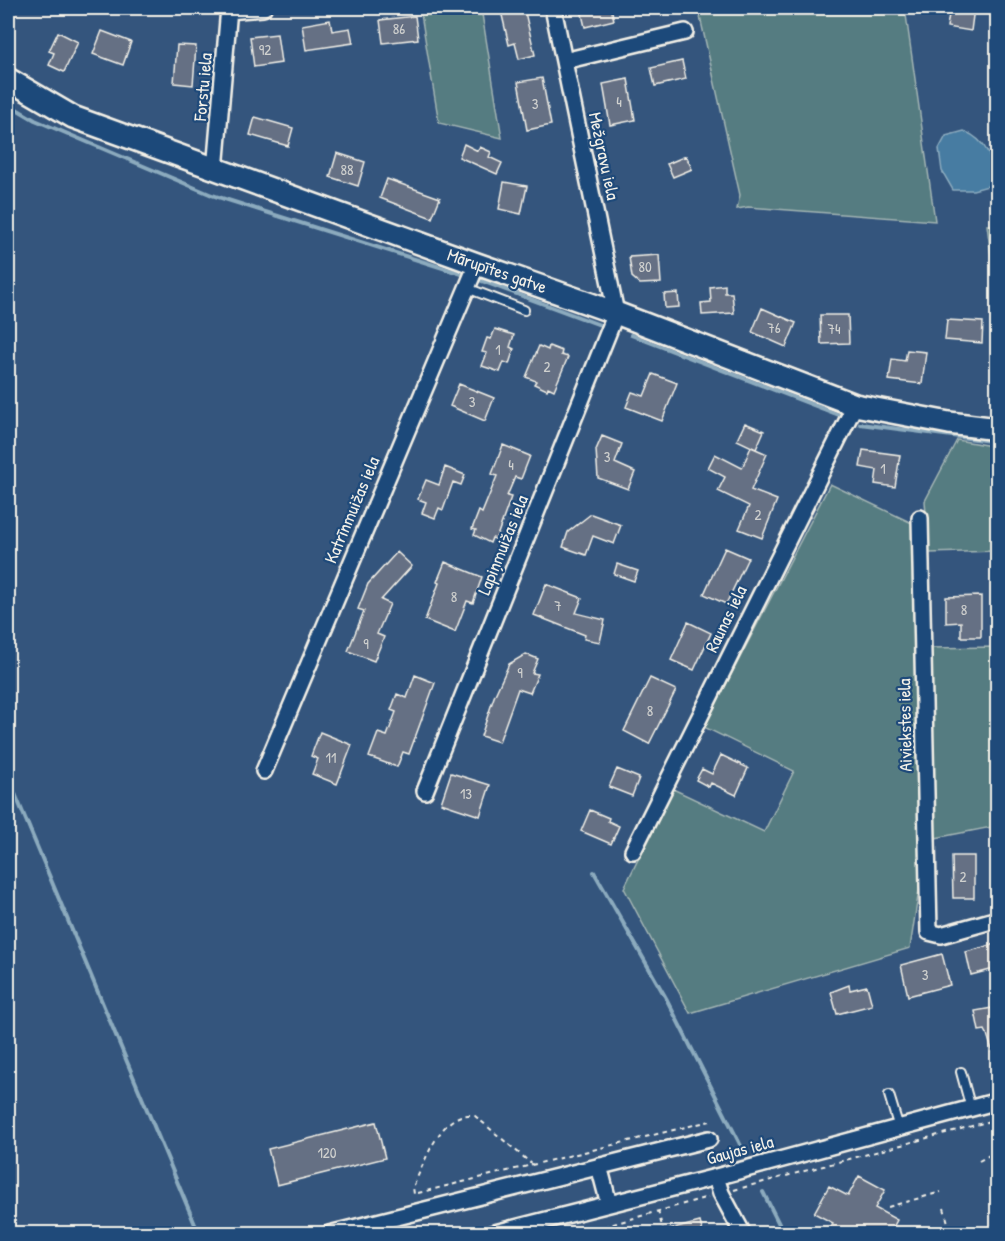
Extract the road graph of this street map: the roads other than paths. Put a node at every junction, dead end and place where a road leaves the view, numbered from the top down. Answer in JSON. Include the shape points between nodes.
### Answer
{"nodes":[{"id":1,"x":263,"y":8,"type":"edge"},
{"id":2,"x":553,"y":8,"type":"edge"},
{"id":3,"x":229,"y":9,"type":"edge"},
{"id":4,"x":685,"y":32,"type":"dead end"},
{"id":5,"x":564,"y":61,"type":"junction"},
{"id":6,"x":8,"y":80,"type":"edge"},
{"id":7,"x":215,"y":170,"type":"junction"},
{"id":8,"x":477,"y":264,"type":"junction"},
{"id":9,"x":467,"y":288,"type":"junction"},
{"id":10,"x":524,"y":310,"type":"dead end"},
{"id":11,"x":616,"y":313,"type":"junction"},
{"id":12,"x":855,"y":405,"type":"junction"},
{"id":13,"x":998,"y":429,"type":"edge"},
{"id":14,"x":920,"y":518,"type":"dead end"},
{"id":15,"x":264,"y":771,"type":"dead end"},
{"id":16,"x":425,"y":792,"type":"dead end"},
{"id":17,"x":633,"y":851,"type":"dead end"},
{"id":18,"x":998,"y":919,"type":"edge"},
{"id":19,"x":961,"y":1072,"type":"dead end"},
{"id":20,"x":890,"y":1095,"type":"dead end"},
{"id":21,"x":998,"y":1101,"type":"edge"},
{"id":22,"x":971,"y":1109,"type":"junction"},
{"id":23,"x":899,"y":1128,"type":"junction"},
{"id":24,"x":709,"y":1139,"type":"dead end"},
{"id":25,"x":599,"y":1166,"type":"junction"},
{"id":26,"x":716,"y":1177,"type":"junction"},
{"id":27,"x":609,"y":1204,"type":"junction"},
{"id":28,"x":501,"y":1232,"type":"edge"},
{"id":29,"x":336,"y":1233,"type":"edge"},
{"id":30,"x":743,"y":1233,"type":"edge"}],
"edges":[{"from":1,"to":3,"type":"street"},
{"from":2,"to":5,"type":"street","name":"Mežgravu iela"},
{"from":3,"to":7,"type":"street","name":"Forstu iela"},
{"from":4,"to":5,"type":"street"},
{"from":5,"to":11,"type":"street","name":"Mežgravu iela"},
{"from":6,"to":7,"type":"street","name":"Mārupītes gatve","via":[[73,117]]},
{"from":7,"to":8,"type":"street","name":"Mārupītes gatve"},
{"from":8,"to":9,"type":"street","name":"Katrīnmuižas iela"},
{"from":8,"to":11,"type":"street","name":"Mārupītes gatve"},
{"from":9,"to":10,"type":"lane"},
{"from":9,"to":15,"type":"street","name":"Katrīnmuižas iela"},
{"from":11,"to":12,"type":"street","name":"Mārupītes gatve"},
{"from":11,"to":16,"type":"street","name":"Lapiņmuižas iela"},
{"from":12,"to":13,"type":"street","name":"Mārupītes gatve"},
{"from":12,"to":17,"type":"street","name":"Raunas iela"},
{"from":14,"to":18,"type":"street","name":"Aiviekstes iela","via":[[929,932],[941,935]]},
{"from":19,"to":22,"type":"lane"},
{"from":20,"to":23,"type":"lane"},
{"from":21,"to":22,"type":"street","name":"Gaujas iela"},
{"from":22,"to":23,"type":"street","name":"Gaujas iela"},
{"from":23,"to":26,"type":"street","name":"Gaujas iela"},
{"from":24,"to":25,"type":"street"},
{"from":25,"to":27,"type":"street"},
{"from":25,"to":29,"type":"street"},
{"from":26,"to":27,"type":"street","name":"Gaujas iela"},
{"from":26,"to":30,"type":"street"},
{"from":27,"to":28,"type":"street","name":"Gaujas iela"}]}
